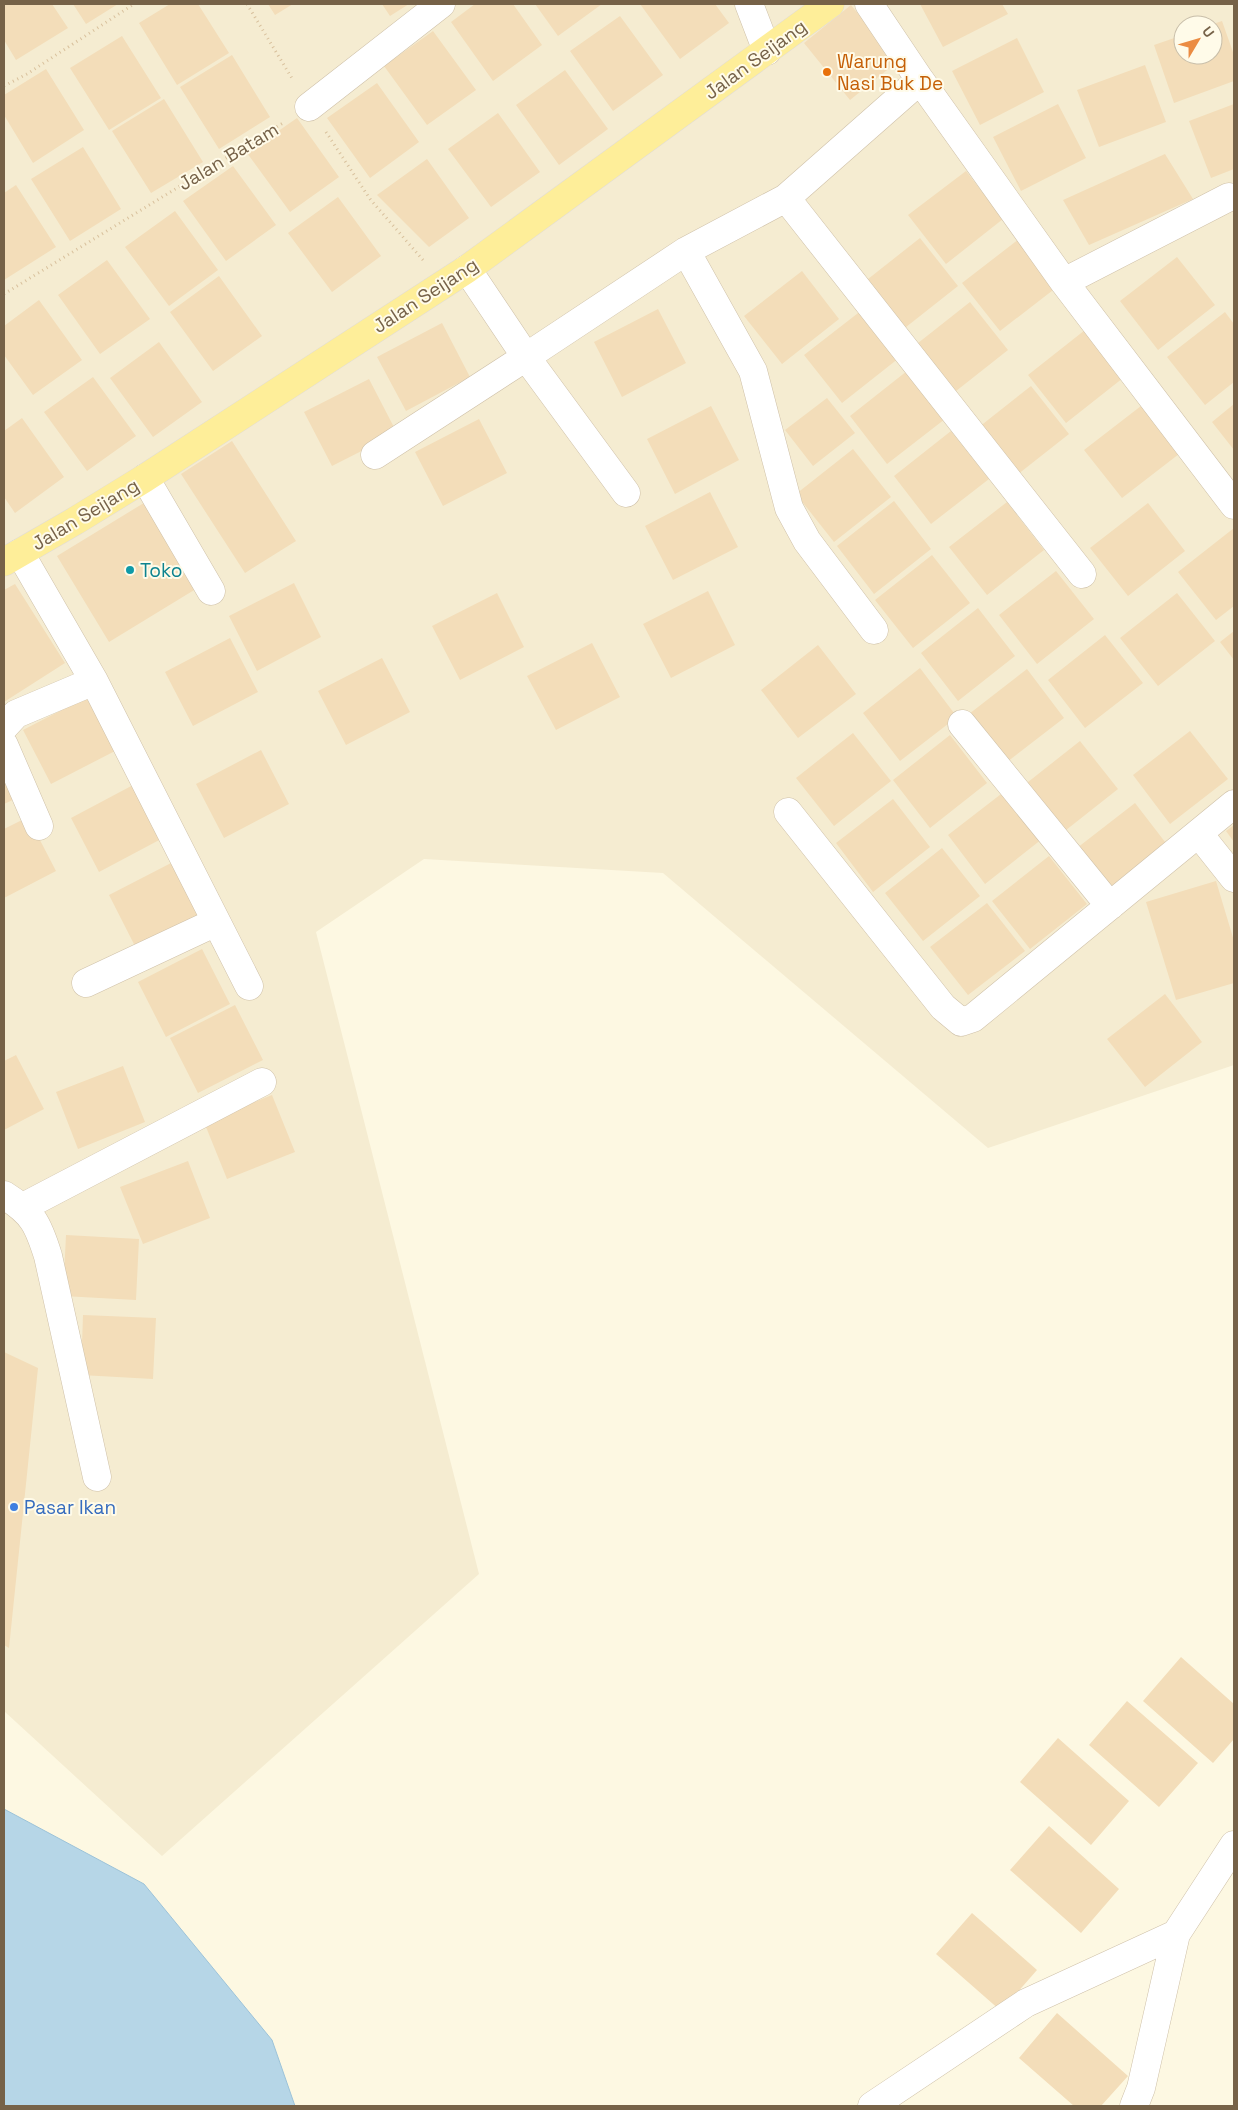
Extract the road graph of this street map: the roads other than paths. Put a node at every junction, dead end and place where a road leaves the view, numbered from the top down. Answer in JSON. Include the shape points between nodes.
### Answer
{"nodes":[{"id":1,"x":441,"y":4,"type":"edge"},
{"id":2,"x":749,"y":4,"type":"edge"},
{"id":3,"x":830,"y":4,"type":"edge"},
{"id":4,"x":869,"y":4,"type":"edge"},
{"id":5,"x":767,"y":51,"type":"junction"},
{"id":6,"x":920,"y":80,"type":"junction"},
{"id":7,"x":309,"y":107,"type":"road end"},
{"id":8,"x":1230,"y":197,"type":"dead end"},
{"id":9,"x":786,"y":198,"type":"junction"},
{"id":10,"x":686,"y":251,"type":"junction"},
{"id":11,"x":467,"y":269,"type":"junction"},
{"id":12,"x":1064,"y":282,"type":"junction"},
{"id":13,"x":526,"y":357,"type":"junction"},
{"id":14,"x":375,"y":455,"type":"dead end"},
{"id":15,"x":145,"y":478,"type":"junction"},
{"id":16,"x":626,"y":493,"type":"dead end"},
{"id":17,"x":1234,"y":505,"type":"edge"},
{"id":18,"x":12,"y":557,"type":"edge"},
{"id":19,"x":1082,"y":574,"type":"dead end"},
{"id":20,"x":211,"y":591,"type":"dead end"},
{"id":21,"x":874,"y":630,"type":"dead end"},
{"id":22,"x":94,"y":681,"type":"junction"},
{"id":23,"x":962,"y":724,"type":"dead end"},
{"id":24,"x":4,"y":727,"type":"edge"},
{"id":25,"x":4,"y":745,"type":"edge"},
{"id":26,"x":1234,"y":804,"type":"edge"},
{"id":27,"x":788,"y":812,"type":"dead end"},
{"id":28,"x":39,"y":826,"type":"dead end"},
{"id":29,"x":1199,"y":834,"type":"junction"},
{"id":30,"x":1234,"y":878,"type":"edge"},
{"id":31,"x":1110,"y":906,"type":"junction"},
{"id":32,"x":216,"y":922,"type":"junction"},
{"id":33,"x":86,"y":983,"type":"dead end"},
{"id":34,"x":249,"y":986,"type":"dead end"},
{"id":35,"x":262,"y":1082,"type":"dead end"},
{"id":36,"x":13,"y":1201,"type":"edge"},
{"id":37,"x":97,"y":1477,"type":"dead end"},
{"id":38,"x":1234,"y":1845,"type":"edge"},
{"id":39,"x":1176,"y":1934,"type":"junction"},
{"id":40,"x":872,"y":2106,"type":"edge"},
{"id":41,"x":1134,"y":2106,"type":"edge"}],
"edges":[{"from":1,"to":7,"type":"street"},
{"from":2,"to":5,"type":"street"},
{"from":3,"to":5,"type":"main road","name":"Jalan Seijang"},
{"from":4,"to":6,"type":"street"},
{"from":5,"to":11,"type":"main road","name":"Jalan Seijang"},
{"from":6,"to":9,"type":"street"},
{"from":6,"to":12,"type":"street"},
{"from":8,"to":12,"type":"street"},
{"from":9,"to":10,"type":"street"},
{"from":9,"to":19,"type":"street"},
{"from":10,"to":13,"type":"street"},
{"from":10,"to":21,"type":"street","via":[[753,372],[789,508],[807,541]]},
{"from":11,"to":13,"type":"street"},
{"from":11,"to":15,"type":"main road","name":"Jalan Seijang"},
{"from":12,"to":17,"type":"street"},
{"from":13,"to":14,"type":"street"},
{"from":13,"to":16,"type":"street"},
{"from":15,"to":18,"type":"main road","name":"Jalan Seijang"},
{"from":15,"to":20,"type":"street"},
{"from":18,"to":22,"type":"street"},
{"from":22,"to":24,"type":"street","via":[[16,714]]},
{"from":22,"to":32,"type":"street"},
{"from":23,"to":31,"type":"street"},
{"from":25,"to":28,"type":"street"},
{"from":26,"to":29,"type":"street"},
{"from":27,"to":31,"type":"street","via":[[942,1007],[961,1022],[973,1018]]},
{"from":29,"to":30,"type":"street"},
{"from":29,"to":31,"type":"street"},
{"from":32,"to":33,"type":"street"},
{"from":32,"to":34,"type":"street"},
{"from":35,"to":36,"type":"street"},
{"from":36,"to":37,"type":"street","via":[[39,1227],[48,1256]]},
{"from":38,"to":39,"type":"street"},
{"from":39,"to":40,"type":"street","via":[[1026,2003]]},
{"from":39,"to":41,"type":"street","via":[[1141,2088]]}]}
